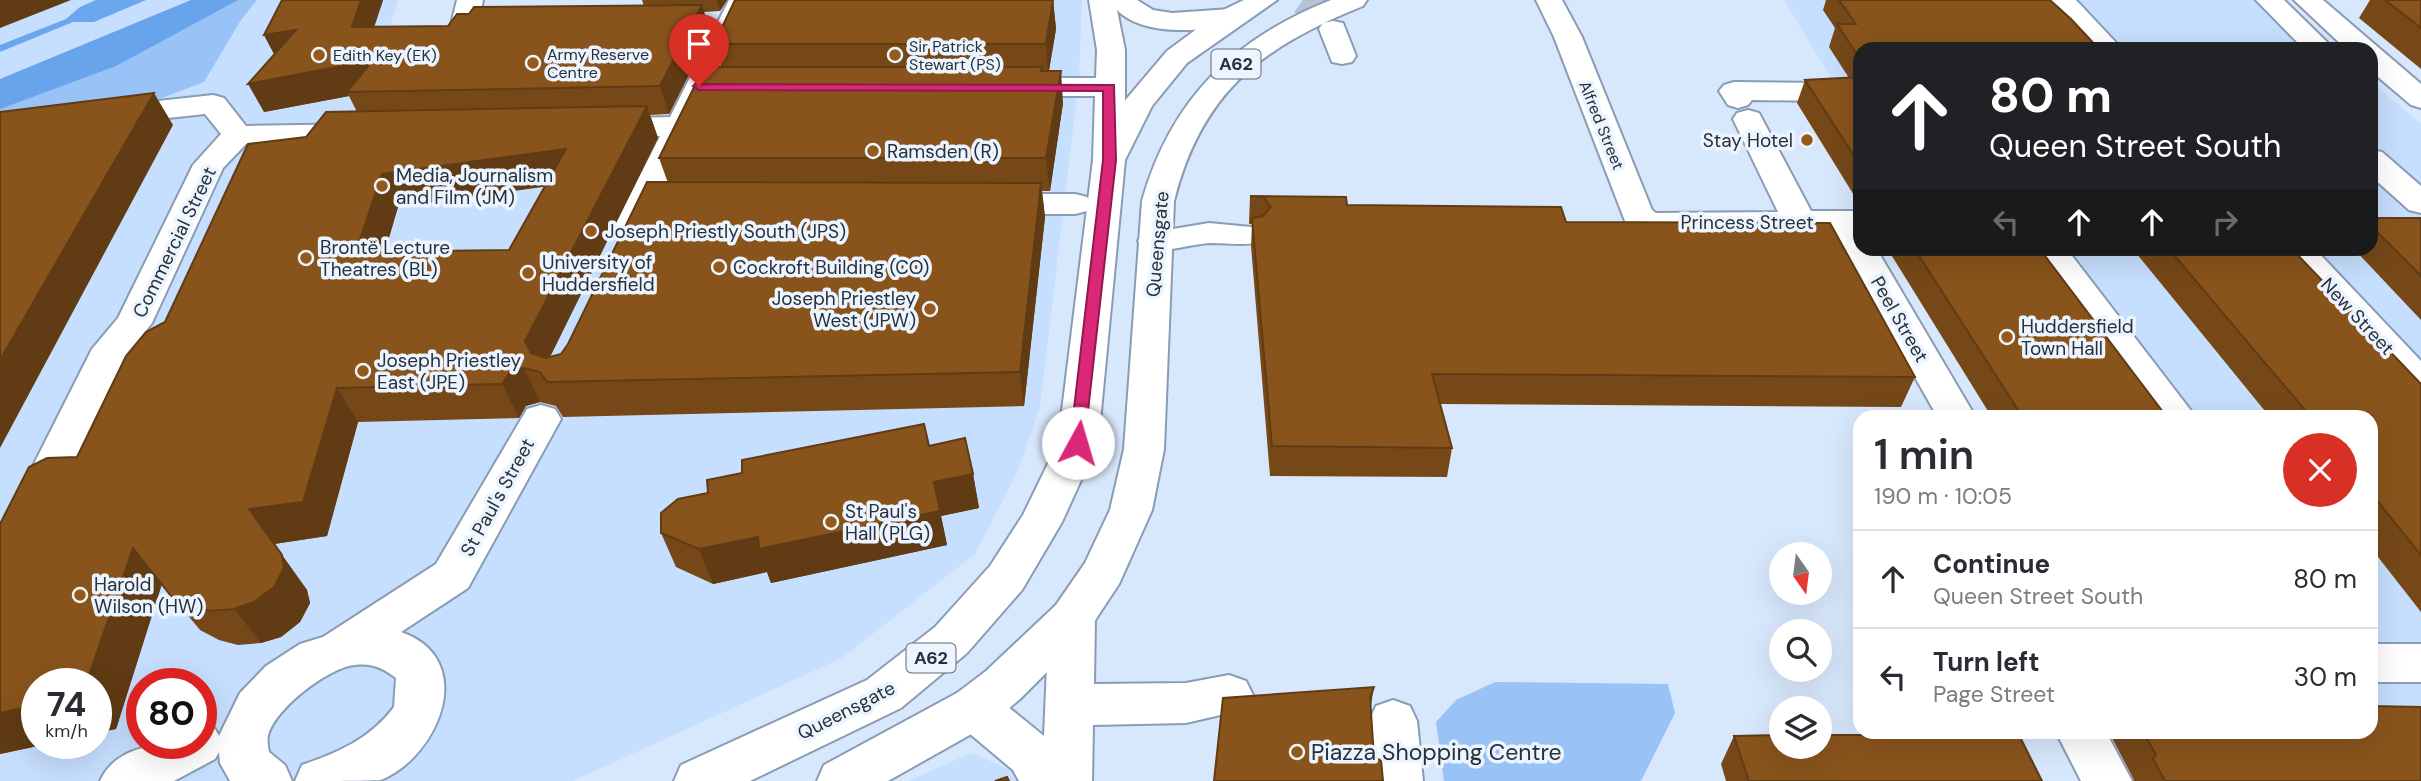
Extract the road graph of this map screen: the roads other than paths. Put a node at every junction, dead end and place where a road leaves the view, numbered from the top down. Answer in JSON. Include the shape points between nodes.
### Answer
{"nodes":[{"id":1,"x":470,"y":0,"type":"edge"},
{"id":2,"x":1102,"y":0,"type":"edge"},
{"id":3,"x":1122,"y":0,"type":"edge"},
{"id":4,"x":1264,"y":0,"type":"edge"},
{"id":5,"x":1529,"y":0,"type":"edge"},
{"id":6,"x":1549,"y":0,"type":"edge"},
{"id":7,"x":1574,"y":0,"type":"edge"},
{"id":8,"x":2061,"y":0,"type":"edge"},
{"id":9,"x":2269,"y":0,"type":"edge"},
{"id":10,"x":2299,"y":1,"type":"edge"},
{"id":11,"x":736,"y":12,"type":"edge"},
{"id":12,"x":1145,"y":17,"type":"junction"},
{"id":13,"x":1231,"y":17,"type":"junction"},
{"id":14,"x":701,"y":21,"type":"edge"},
{"id":15,"x":533,"y":23,"type":"edge"},
{"id":16,"x":1343,"y":28,"type":"edge"},
{"id":17,"x":1568,"y":37,"type":"junction"},
{"id":18,"x":2101,"y":42,"type":"edge"},
{"id":19,"x":2313,"y":42,"type":"edge"},
{"id":20,"x":2355,"y":42,"type":"edge"},
{"id":21,"x":1111,"y":50,"type":"junction"},
{"id":22,"x":2378,"y":61,"type":"edge"},
{"id":23,"x":2414,"y":86,"type":"edge"},
{"id":24,"x":976,"y":87,"type":"edge"},
{"id":25,"x":1110,"y":87,"type":"junction"},
{"id":26,"x":1824,"y":92,"type":"edge"},
{"id":27,"x":699,"y":103,"type":"junction"},
{"id":28,"x":83,"y":118,"type":"edge"},
{"id":29,"x":570,"y":129,"type":"edge"},
{"id":30,"x":390,"y":132,"type":"edge"},
{"id":31,"x":237,"y":135,"type":"junction"},
{"id":32,"x":1109,"y":160,"type":"junction"},
{"id":33,"x":2378,"y":165,"type":"edge"},
{"id":34,"x":2421,"y":203,"type":"edge"},
{"id":35,"x":962,"y":204,"type":"edge"},
{"id":36,"x":1075,"y":204,"type":"dead end"},
{"id":37,"x":1637,"y":214,"type":"joint"},
{"id":38,"x":1852,"y":221,"type":"edge"},
{"id":39,"x":1800,"y":222,"type":"junction"},
{"id":40,"x":1250,"y":235,"type":"edge"},
{"id":41,"x":1156,"y":241,"type":"junction"},
{"id":42,"x":1871,"y":256,"type":"edge"},
{"id":43,"x":2054,"y":256,"type":"edge"},
{"id":44,"x":2302,"y":256,"type":"edge"},
{"id":45,"x":615,"y":261,"type":"edge"},
{"id":46,"x":2421,"y":384,"type":"edge"},
{"id":47,"x":1953,"y":410,"type":"edge"},
{"id":48,"x":2171,"y":410,"type":"edge"},
{"id":49,"x":541,"y":419,"type":"dead end"},
{"id":50,"x":0,"y":574,"type":"edge"},
{"id":51,"x":1072,"y":618,"type":"junction"},
{"id":52,"x":335,"y":651,"type":"junction"},
{"id":53,"x":2378,"y":663,"type":"edge"},
{"id":54,"x":2421,"y":663,"type":"edge"},
{"id":55,"x":1229,"y":695,"type":"edge"},
{"id":56,"x":1068,"y":705,"type":"junction"},
{"id":57,"x":974,"y":708,"type":"junction"},
{"id":58,"x":1393,"y":721,"type":"dead end"},
{"id":59,"x":2084,"y":739,"type":"edge"},
{"id":60,"x":168,"y":759,"type":"edge"},
{"id":61,"x":386,"y":765,"type":"edge"},
{"id":62,"x":125,"y":781,"type":"edge"},
{"id":63,"x":267,"y":781,"type":"edge"},
{"id":64,"x":320,"y":781,"type":"edge"},
{"id":65,"x":699,"y":781,"type":"edge"},
{"id":66,"x":842,"y":781,"type":"edge"},
{"id":67,"x":1044,"y":781,"type":"edge"},
{"id":68,"x":1067,"y":781,"type":"edge"},
{"id":69,"x":1398,"y":781,"type":"edge"},
{"id":70,"x":2106,"y":781,"type":"edge"}],
"edges":[{"from":1,"to":15,"type":"main road","via":[[465,24]]},
{"from":2,"to":21,"type":"main road"},
{"from":3,"to":12,"type":"main road"},
{"from":4,"to":13,"type":"main road","name":"Queensgate","number":"A62"},
{"from":5,"to":17,"type":"main road","name":"Alfred Street"},
{"from":6,"to":17,"type":"main road","name":"Alfred Street"},
{"from":7,"to":17,"type":"main road"},
{"from":8,"to":18,"type":"main road"},
{"from":9,"to":19,"type":"main road"},
{"from":10,"to":20,"type":"main road"},
{"from":11,"to":14,"type":"main road"},
{"from":11,"to":27,"type":"main road"},
{"from":12,"to":13,"type":"main road"},
{"from":12,"to":21,"type":"main road"},
{"from":13,"to":32,"type":"main road","name":"Queensgate","number":"A62","via":[[1177,57],[1139,103]]},
{"from":16,"to":41,"type":"main road","name":"Queensgate","number":"A62","via":[[1289,29],[1236,64],[1193,111],[1163,176]]},
{"from":17,"to":37,"type":"main road","name":"Alfred Street"},
{"from":21,"to":25,"type":"main road"},
{"from":22,"to":23,"type":"main road"},
{"from":24,"to":25,"type":"main road"},
{"from":25,"to":32,"type":"main road"},
{"from":26,"to":39,"type":"main road","via":[[1734,91]]},
{"from":27,"to":29,"type":"main road"},
{"from":27,"to":45,"type":"main road","via":[[656,203]]},
{"from":28,"to":31,"type":"main road","via":[[213,104]]},
{"from":30,"to":31,"type":"main road"},
{"from":31,"to":50,"type":"main road","name":"Commercial Street","via":[[209,165],[134,323],[111,349]]},
{"from":32,"to":65,"type":"main road","name":"Queensgate","number":"A62","via":[[1078,443],[1041,523],[1006,578],[951,640],[884,694]]},
{"from":33,"to":34,"type":"main road"},
{"from":35,"to":36,"type":"main road"},
{"from":37,"to":39,"type":"main road","name":"Princess Street","via":[[1656,222]]},
{"from":38,"to":39,"type":"main road","name":"Princess Street"},
{"from":40,"to":41,"type":"main road","via":[[1209,233]]},
{"from":41,"to":51,"type":"main road","name":"Queensgate","number":"A62","via":[[1144,449],[1131,510],[1103,572]]},
{"from":42,"to":47,"type":"main road","name":"Peel Street"},
{"from":43,"to":48,"type":"main road"},
{"from":44,"to":46,"type":"main road","name":"New Street"},
{"from":49,"to":52,"type":"main road","name":"St Paul's Street","via":[[452,576]]},
{"from":51,"to":56,"type":"main road"},
{"from":51,"to":57,"type":"main road","name":"Queensgate","number":"A62"},
{"from":52,"to":61,"type":"main road","via":[[392,646],[419,669],[418,708]]},
{"from":52,"to":63,"type":"main road","via":[[278,682],[257,705],[244,732],[241,752],[248,768]]},
{"from":53,"to":54,"type":"main road"},
{"from":55,"to":56,"type":"main road","via":[[1186,703]]},
{"from":56,"to":68,"type":"main road"},
{"from":57,"to":66,"type":"main road","name":"Queensgate","number":"A62"},
{"from":57,"to":67,"type":"main road","via":[[1031,755]]},
{"from":58,"to":69,"type":"main road"},
{"from":59,"to":70,"type":"main road"},
{"from":60,"to":62,"type":"main road"},
{"from":61,"to":64,"type":"main road"}]}
